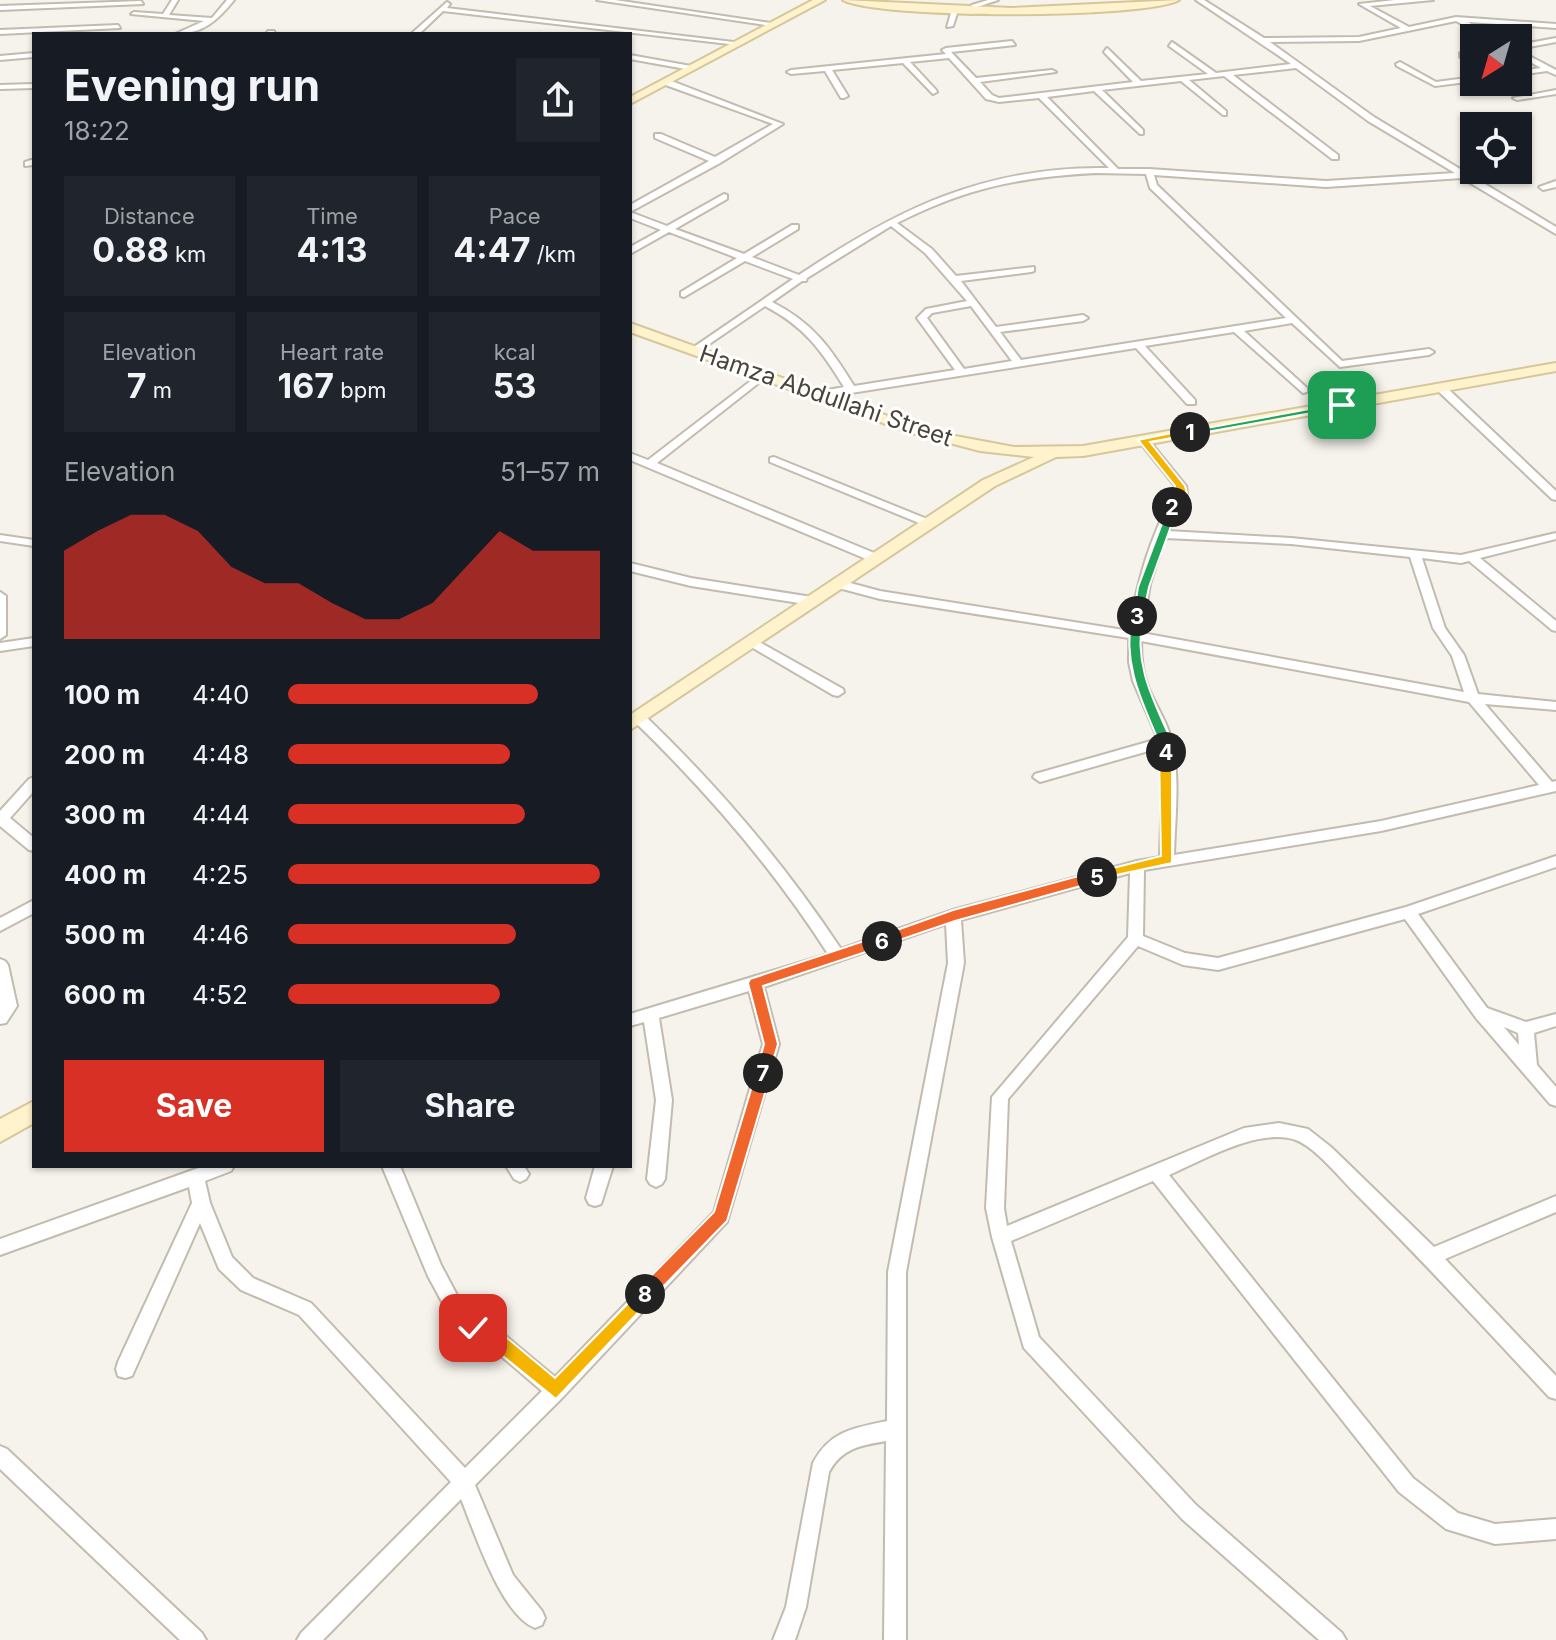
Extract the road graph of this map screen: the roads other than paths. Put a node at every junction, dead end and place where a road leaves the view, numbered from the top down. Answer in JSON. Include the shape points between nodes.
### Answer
{"nodes":[{"id":1,"x":175,"y":0,"type":"edge"},
{"id":2,"x":231,"y":0,"type":"edge"},
{"id":3,"x":451,"y":0,"type":"edge"},
{"id":4,"x":600,"y":0,"type":"edge"},
{"id":5,"x":848,"y":0,"type":"edge"},
{"id":6,"x":995,"y":0,"type":"edge"},
{"id":7,"x":1087,"y":0,"type":"edge"},
{"id":8,"x":1174,"y":0,"type":"edge"},
{"id":9,"x":1199,"y":0,"type":"edge"},
{"id":10,"x":1430,"y":0,"type":"edge"},
{"id":11,"x":141,"y":1,"type":"edge"},
{"id":12,"x":814,"y":1,"type":"edge"},
{"id":13,"x":1404,"y":1,"type":"edge"},
{"id":14,"x":614,"y":2,"type":"edge"},
{"id":15,"x":1359,"y":2,"type":"edge"},
{"id":16,"x":0,"y":8,"type":"edge"},
{"id":17,"x":442,"y":9,"type":"junction"},
{"id":18,"x":1099,"y":9,"type":"junction"},
{"id":19,"x":605,"y":10,"type":"dead end"},
{"id":20,"x":954,"y":13,"type":"junction"},
{"id":21,"x":970,"y":13,"type":"junction"},
{"id":22,"x":134,"y":14,"type":"junction"},
{"id":23,"x":165,"y":16,"type":"junction"},
{"id":24,"x":596,"y":18,"type":"dead end"},
{"id":25,"x":1456,"y":19,"type":"junction"},
{"id":26,"x":214,"y":20,"type":"junction"},
{"id":27,"x":773,"y":24,"type":"junction"},
{"id":28,"x":1465,"y":24,"type":"edge"},
{"id":29,"x":949,"y":26,"type":"dead end"},
{"id":30,"x":1556,"y":26,"type":"edge"},
{"id":31,"x":118,"y":27,"type":"junction"},
{"id":32,"x":587,"y":27,"type":"junction"},
{"id":33,"x":1406,"y":28,"type":"junction"},
{"id":34,"x":0,"y":32,"type":"edge"},
{"id":35,"x":106,"y":32,"type":"edge"},
{"id":36,"x":184,"y":32,"type":"edge"},
{"id":37,"x":418,"y":32,"type":"edge"},
{"id":38,"x":1263,"y":40,"type":"junction"},
{"id":39,"x":1556,"y":40,"type":"edge"},
{"id":40,"x":738,"y":43,"type":"junction"},
{"id":41,"x":1012,"y":43,"type":"dead end"},
{"id":42,"x":1172,"y":44,"type":"dead end"},
{"id":43,"x":1532,"y":46,"type":"edge"},
{"id":44,"x":1107,"y":50,"type":"dead end"},
{"id":45,"x":32,"y":55,"type":"edge"},
{"id":46,"x":948,"y":56,"type":"junction"},
{"id":47,"x":0,"y":58,"type":"edge"},
{"id":48,"x":632,"y":58,"type":"edge"},
{"id":49,"x":1532,"y":59,"type":"edge"},
{"id":50,"x":904,"y":60,"type":"junction"},
{"id":51,"x":1400,"y":64,"type":"dead end"},
{"id":52,"x":1295,"y":66,"type":"junction"},
{"id":53,"x":827,"y":68,"type":"junction"},
{"id":54,"x":688,"y":70,"type":"junction"},
{"id":55,"x":1552,"y":71,"type":"edge"},
{"id":56,"x":791,"y":72,"type":"dead end"},
{"id":57,"x":1052,"y":72,"type":"dead end"},
{"id":58,"x":1532,"y":72,"type":"edge"},
{"id":59,"x":1226,"y":74,"type":"junction"},
{"id":60,"x":1214,"y":75,"type":"junction"},
{"id":61,"x":1183,"y":79,"type":"junction"},
{"id":62,"x":973,"y":81,"type":"junction"},
{"id":63,"x":1460,"y":81,"type":"edge"},
{"id":64,"x":666,"y":82,"type":"junction"},
{"id":65,"x":1139,"y":84,"type":"junction"},
{"id":66,"x":32,"y":86,"type":"edge"},
{"id":67,"x":0,"y":87,"type":"edge"},
{"id":68,"x":1096,"y":89,"type":"junction"},
{"id":69,"x":933,"y":92,"type":"dead end"},
{"id":70,"x":1556,"y":92,"type":"edge"},
{"id":71,"x":1041,"y":95,"type":"junction"},
{"id":72,"x":844,"y":96,"type":"dead end"},
{"id":73,"x":1517,"y":98,"type":"dead end"},
{"id":74,"x":632,"y":100,"type":"edge"},
{"id":75,"x":1223,"y":113,"type":"dead end"},
{"id":76,"x":1140,"y":132,"type":"dead end"},
{"id":77,"x":658,"y":136,"type":"dead end"},
{"id":78,"x":1335,"y":157,"type":"dead end"},
{"id":79,"x":717,"y":161,"type":"junction"},
{"id":80,"x":1115,"y":170,"type":"junction"},
{"id":81,"x":1149,"y":171,"type":"junction"},
{"id":82,"x":1460,"y":171,"type":"edge"},
{"id":83,"x":1460,"y":175,"type":"edge"},
{"id":84,"x":1480,"y":184,"type":"edge"},
{"id":85,"x":1556,"y":184,"type":"edge"},
{"id":86,"x":1543,"y":187,"type":"dead end"},
{"id":87,"x":724,"y":197,"type":"dead end"},
{"id":88,"x":632,"y":211,"type":"edge"},
{"id":89,"x":632,"y":213,"type":"edge"},
{"id":90,"x":892,"y":223,"type":"junction"},
{"id":91,"x":795,"y":227,"type":"dead end"},
{"id":92,"x":667,"y":229,"type":"junction"},
{"id":93,"x":1556,"y":231,"type":"edge"},
{"id":94,"x":632,"y":250,"type":"edge"},
{"id":95,"x":744,"y":257,"type":"junction"},
{"id":96,"x":1031,"y":269,"type":"dead end"},
{"id":97,"x":803,"y":279,"type":"junction"},
{"id":98,"x":951,"y":279,"type":"junction"},
{"id":99,"x":684,"y":294,"type":"dead end"},
{"id":100,"x":767,"y":303,"type":"junction"},
{"id":101,"x":971,"y":303,"type":"junction"},
{"id":102,"x":1083,"y":318,"type":"dead end"},
{"id":103,"x":1293,"y":320,"type":"junction"},
{"id":104,"x":632,"y":328,"type":"edge"},
{"id":105,"x":1236,"y":329,"type":"junction"},
{"id":106,"x":993,"y":330,"type":"junction"},
{"id":107,"x":1138,"y":344,"type":"junction"},
{"id":108,"x":693,"y":351,"type":"junction"},
{"id":109,"x":1429,"y":352,"type":"dead end"},
{"id":110,"x":1018,"y":362,"type":"junction"},
{"id":111,"x":1556,"y":367,"type":"edge"},
{"id":112,"x":961,"y":372,"type":"junction"},
{"id":113,"x":761,"y":376,"type":"junction"},
{"id":114,"x":1441,"y":388,"type":"junction"},
{"id":115,"x":851,"y":390,"type":"junction"},
{"id":116,"x":1303,"y":390,"type":"dead end"},
{"id":117,"x":816,"y":395,"type":"junction"},
{"id":118,"x":1191,"y":402,"type":"dead end"},
{"id":119,"x":1143,"y":440,"type":"junction"},
{"id":120,"x":980,"y":447,"type":"junction"},
{"id":121,"x":632,"y":457,"type":"edge"},
{"id":122,"x":1025,"y":459,"type":"junction"},
{"id":123,"x":774,"y":460,"type":"dead end"},
{"id":124,"x":649,"y":464,"type":"junction"},
{"id":125,"x":991,"y":477,"type":"junction"},
{"id":126,"x":1556,"y":497,"type":"edge"},
{"id":127,"x":928,"y":523,"type":"junction"},
{"id":128,"x":1163,"y":534,"type":"junction"},
{"id":129,"x":1556,"y":536,"type":"edge"},
{"id":130,"x":0,"y":538,"type":"edge"},
{"id":131,"x":32,"y":543,"type":"edge"},
{"id":132,"x":1415,"y":555,"type":"junction"},
{"id":133,"x":1471,"y":556,"type":"junction"},
{"id":134,"x":875,"y":558,"type":"junction"},
{"id":135,"x":632,"y":567,"type":"edge"},
{"id":136,"x":839,"y":584,"type":"junction"},
{"id":137,"x":1,"y":601,"type":"edge"},
{"id":138,"x":812,"y":601,"type":"junction"},
{"id":139,"x":1556,"y":627,"type":"edge"},
{"id":140,"x":0,"y":635,"type":"edge"},
{"id":141,"x":1133,"y":635,"type":"junction"},
{"id":142,"x":32,"y":642,"type":"edge"},
{"id":143,"x":752,"y":642,"type":"junction"},
{"id":144,"x":0,"y":647,"type":"edge"},
{"id":145,"x":838,"y":692,"type":"dead end"},
{"id":146,"x":1473,"y":698,"type":"junction"},
{"id":147,"x":1556,"y":706,"type":"edge"},
{"id":148,"x":634,"y":721,"type":"edge"},
{"id":149,"x":1165,"y":742,"type":"junction"},
{"id":150,"x":1040,"y":777,"type":"dead end"},
{"id":151,"x":32,"y":784,"type":"edge"},
{"id":152,"x":1553,"y":787,"type":"edge"},
{"id":153,"x":1,"y":819,"type":"edge"},
{"id":154,"x":32,"y":844,"type":"edge"},
{"id":155,"x":1167,"y":860,"type":"junction"},
{"id":156,"x":1556,"y":861,"type":"edge"},
{"id":157,"x":1137,"y":866,"type":"junction"},
{"id":158,"x":32,"y":907,"type":"edge"},
{"id":159,"x":1408,"y":912,"type":"junction"},
{"id":160,"x":953,"y":916,"type":"junction"},
{"id":161,"x":0,"y":925,"type":"edge"},
{"id":162,"x":1135,"y":939,"type":"junction"},
{"id":163,"x":837,"y":956,"type":"junction"},
{"id":164,"x":0,"y":965,"type":"edge"},
{"id":165,"x":755,"y":983,"type":"junction"},
{"id":166,"x":1482,"y":1013,"type":"junction"},
{"id":167,"x":637,"y":1015,"type":"edge"},
{"id":168,"x":0,"y":1018,"type":"edge"},
{"id":169,"x":1556,"y":1020,"type":"edge"},
{"id":170,"x":1526,"y":1029,"type":"junction"},
{"id":171,"x":1529,"y":1070,"type":"junction"},
{"id":172,"x":1556,"y":1099,"type":"edge"},
{"id":173,"x":32,"y":1112,"type":"edge"},
{"id":174,"x":0,"y":1132,"type":"edge"},
{"id":175,"x":220,"y":1168,"type":"edge"},
{"id":176,"x":392,"y":1168,"type":"edge"},
{"id":177,"x":603,"y":1168,"type":"edge"},
{"id":178,"x":1156,"y":1172,"type":"junction"},
{"id":179,"x":195,"y":1177,"type":"junction"},
{"id":180,"x":656,"y":1179,"type":"dead end"},
{"id":181,"x":595,"y":1198,"type":"dead end"},
{"id":182,"x":201,"y":1203,"type":"junction"},
{"id":183,"x":1556,"y":1204,"type":"edge"},
{"id":184,"x":1001,"y":1237,"type":"junction"},
{"id":185,"x":0,"y":1247,"type":"edge"},
{"id":186,"x":1431,"y":1257,"type":"junction"},
{"id":187,"x":125,"y":1369,"type":"dead end"},
{"id":188,"x":556,"y":1390,"type":"junction"},
{"id":189,"x":1556,"y":1390,"type":"edge"},
{"id":190,"x":896,"y":1429,"type":"junction"},
{"id":191,"x":0,"y":1456,"type":"edge"},
{"id":192,"x":464,"y":1482,"type":"junction"},
{"id":193,"x":1556,"y":1529,"type":"edge"},
{"id":194,"x":535,"y":1618,"type":"dead end"},
{"id":195,"x":195,"y":1640,"type":"edge"},
{"id":196,"x":308,"y":1640,"type":"edge"},
{"id":197,"x":784,"y":1640,"type":"edge"},
{"id":198,"x":895,"y":1640,"type":"edge"},
{"id":199,"x":1335,"y":1640,"type":"edge"}],
"edges":[{"from":1,"to":23,"type":"street"},
{"from":2,"to":26,"type":"street"},
{"from":3,"to":17,"type":"street"},
{"from":4,"to":14,"type":"street"},
{"from":5,"to":20,"type":"main road"},
{"from":6,"to":21,"type":"street","via":[[974,6]]},
{"from":7,"to":18,"type":"street"},
{"from":8,"to":18,"type":"main road"},
{"from":9,"to":38,"type":"street"},
{"from":10,"to":13,"type":"street"},
{"from":11,"to":16,"type":"street"},
{"from":11,"to":22,"type":"street"},
{"from":12,"to":27,"type":"main road"},
{"from":13,"to":15,"type":"street"},
{"from":14,"to":19,"type":"street"},
{"from":14,"to":27,"type":"street"},
{"from":15,"to":33,"type":"street"},
{"from":17,"to":32,"type":"street"},
{"from":17,"to":37,"type":"street"},
{"from":18,"to":21,"type":"main road"},
{"from":20,"to":21,"type":"main road"},
{"from":20,"to":29,"type":"street"},
{"from":22,"to":23,"type":"street"},
{"from":22,"to":31,"type":"street"},
{"from":23,"to":26,"type":"street"},
{"from":24,"to":32,"type":"street"},
{"from":25,"to":28,"type":"street"},
{"from":25,"to":30,"type":"street"},
{"from":25,"to":33,"type":"street"},
{"from":26,"to":36,"type":"street"},
{"from":27,"to":40,"type":"main road"},
{"from":31,"to":34,"type":"street"},
{"from":31,"to":35,"type":"street"},
{"from":32,"to":40,"type":"street"},
{"from":33,"to":38,"type":"street","via":[[1337,41]]},
{"from":38,"to":52,"type":"street"},
{"from":39,"to":43,"type":"street"},
{"from":40,"to":54,"type":"main road"},
{"from":41,"to":46,"type":"street","via":[[947,49]]},
{"from":42,"to":60,"type":"street"},
{"from":44,"to":65,"type":"street"},
{"from":45,"to":47,"type":"street"},
{"from":46,"to":50,"type":"street"},
{"from":46,"to":62,"type":"street"},
{"from":48,"to":54,"type":"street"},
{"from":49,"to":55,"type":"street"},
{"from":50,"to":53,"type":"street"},
{"from":50,"to":69,"type":"street"},
{"from":51,"to":63,"type":"street","via":[[1435,84]]},
{"from":52,"to":59,"type":"street"},
{"from":52,"to":82,"type":"street"},
{"from":53,"to":56,"type":"street"},
{"from":53,"to":72,"type":"street"},
{"from":54,"to":64,"type":"main road"},
{"from":55,"to":58,"type":"street"},
{"from":57,"to":62,"type":"street"},
{"from":59,"to":60,"type":"street"},
{"from":59,"to":78,"type":"street"},
{"from":60,"to":61,"type":"street"},
{"from":61,"to":65,"type":"street"},
{"from":61,"to":75,"type":"street"},
{"from":62,"to":71,"type":"street","via":[[993,99]]},
{"from":64,"to":74,"type":"main road"},
{"from":64,"to":79,"type":"street","via":[[779,124]]},
{"from":65,"to":68,"type":"street"},
{"from":66,"to":67,"type":"street"},
{"from":68,"to":71,"type":"street"},
{"from":68,"to":76,"type":"street"},
{"from":70,"to":73,"type":"street"},
{"from":71,"to":80,"type":"street"},
{"from":77,"to":79,"type":"street"},
{"from":79,"to":88,"type":"street"},
{"from":80,"to":81,"type":"street"},
{"from":80,"to":90,"type":"street","via":[[1029,174],[958,192]]},
{"from":81,"to":83,"type":"street","via":[[1328,184]]},
{"from":81,"to":103,"type":"street","via":[[1153,186]]},
{"from":84,"to":93,"type":"street"},
{"from":85,"to":86,"type":"street"},
{"from":87,"to":92,"type":"street"},
{"from":89,"to":92,"type":"street"},
{"from":90,"to":97,"type":"street"},
{"from":90,"to":98,"type":"street","via":[[914,236]]},
{"from":91,"to":95,"type":"street"},
{"from":92,"to":94,"type":"street"},
{"from":92,"to":95,"type":"street"},
{"from":95,"to":97,"type":"street"},
{"from":95,"to":99,"type":"street"},
{"from":96,"to":98,"type":"street"},
{"from":97,"to":100,"type":"street"},
{"from":98,"to":101,"type":"street"},
{"from":100,"to":108,"type":"street"},
{"from":100,"to":115,"type":"street","via":[[816,334]]},
{"from":101,"to":106,"type":"street"},
{"from":101,"to":112,"type":"street","via":[[929,311],[922,318]]},
{"from":102,"to":106,"type":"street"},
{"from":103,"to":105,"type":"street"},
{"from":103,"to":109,"type":"street","via":[[1343,365]]},
{"from":104,"to":108,"type":"main road","name":"Hamza Abdullahi Street"},
{"from":105,"to":107,"type":"street"},
{"from":105,"to":116,"type":"street"},
{"from":106,"to":110,"type":"street"},
{"from":107,"to":110,"type":"street"},
{"from":107,"to":118,"type":"street"},
{"from":108,"to":113,"type":"main road","name":"Hamza Abdullahi Street"},
{"from":110,"to":112,"type":"street"},
{"from":111,"to":114,"type":"main road"},
{"from":112,"to":115,"type":"street"},
{"from":113,"to":117,"type":"main road","name":"Hamza Abdullahi Street"},
{"from":113,"to":124,"type":"street"},
{"from":114,"to":119,"type":"main road"},
{"from":114,"to":126,"type":"street"},
{"from":115,"to":117,"type":"street"},
{"from":117,"to":120,"type":"main road","name":"Hamza Abdullahi Street","via":[[878,419]]},
{"from":119,"to":122,"type":"main road"},
{"from":119,"to":128,"type":"street","via":[[1180,486]]},
{"from":120,"to":122,"type":"main road","name":"Hamza Abdullahi Street"},
{"from":120,"to":125,"type":"main road","via":[[988,454]]},
{"from":121,"to":124,"type":"street"},
{"from":122,"to":125,"type":"main road"},
{"from":123,"to":127,"type":"street"},
{"from":124,"to":134,"type":"street"},
{"from":125,"to":127,"type":"main road"},
{"from":127,"to":134,"type":"main road"},
{"from":128,"to":132,"type":"street"},
{"from":128,"to":141,"type":"street"},
{"from":129,"to":133,"type":"street"},
{"from":130,"to":131,"type":"street"},
{"from":132,"to":133,"type":"street"},
{"from":132,"to":146,"type":"street","via":[[1439,628],[1458,655]]},
{"from":133,"to":139,"type":"street"},
{"from":134,"to":136,"type":"main road"},
{"from":135,"to":138,"type":"street"},
{"from":136,"to":138,"type":"main road"},
{"from":136,"to":141,"type":"street"},
{"from":137,"to":140,"type":"street"},
{"from":138,"to":143,"type":"main road"},
{"from":141,"to":146,"type":"street"},
{"from":141,"to":149,"type":"street","via":[[1138,678]]},
{"from":142,"to":144,"type":"street"},
{"from":143,"to":145,"type":"street"},
{"from":143,"to":148,"type":"main road"},
{"from":146,"to":147,"type":"street"},
{"from":146,"to":152,"type":"street"},
{"from":148,"to":163,"type":"street","via":[[675,751],[799,895]]},
{"from":149,"to":150,"type":"street"},
{"from":149,"to":155,"type":"street"},
{"from":151,"to":153,"type":"street"},
{"from":152,"to":155,"type":"street","via":[[1381,826]]},
{"from":153,"to":154,"type":"street"},
{"from":155,"to":157,"type":"street"},
{"from":156,"to":159,"type":"street"},
{"from":157,"to":160,"type":"street"},
{"from":157,"to":162,"type":"street"},
{"from":158,"to":161,"type":"street"},
{"from":159,"to":162,"type":"street","via":[[1218,964],[1183,959]]},
{"from":159,"to":166,"type":"street"},
{"from":160,"to":163,"type":"street"},
{"from":160,"to":190,"type":"street","via":[[956,963],[897,1272]]},
{"from":162,"to":184,"type":"street","via":[[1000,1097],[995,1208]]},
{"from":163,"to":165,"type":"street"},
{"from":164,"to":168,"type":"street","via":[[9,1006]]},
{"from":165,"to":167,"type":"street"},
{"from":165,"to":188,"type":"street","via":[[771,1044],[728,1203],[711,1228]]},
{"from":166,"to":170,"type":"street"},
{"from":166,"to":171,"type":"street"},
{"from":167,"to":180,"type":"street","via":[[664,1100]]},
{"from":169,"to":170,"type":"street"},
{"from":170,"to":171,"type":"street"},
{"from":171,"to":172,"type":"street"},
{"from":173,"to":174,"type":"main road"},
{"from":175,"to":179,"type":"street"},
{"from":176,"to":188,"type":"street","via":[[460,1318],[494,1338]]},
{"from":177,"to":181,"type":"street"},
{"from":178,"to":184,"type":"street"},
{"from":178,"to":186,"type":"street","via":[[1250,1133],[1302,1134]]},
{"from":178,"to":193,"type":"street","via":[[1406,1485],[1453,1522],[1495,1534]]},
{"from":179,"to":182,"type":"street"},
{"from":179,"to":185,"type":"street"},
{"from":182,"to":187,"type":"street"},
{"from":182,"to":192,"type":"street","via":[[225,1263],[247,1284],[305,1309]]},
{"from":183,"to":186,"type":"street"},
{"from":184,"to":199,"type":"street","via":[[1031,1342],[1189,1512]]},
{"from":186,"to":189,"type":"street"},
{"from":188,"to":192,"type":"street"},
{"from":190,"to":197,"type":"street","via":[[841,1441],[828,1452],[820,1470],[796,1607]]},
{"from":190,"to":198,"type":"street"},
{"from":191,"to":195,"type":"street"},
{"from":192,"to":194,"type":"street","via":[[506,1582]]},
{"from":192,"to":196,"type":"street"}]}
